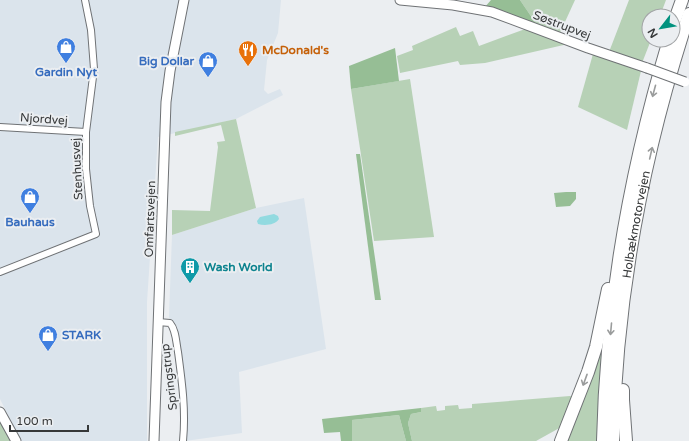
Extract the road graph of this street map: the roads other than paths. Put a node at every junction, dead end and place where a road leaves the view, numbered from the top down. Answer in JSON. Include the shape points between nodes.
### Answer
{"nodes":[{"id":1,"x":85,"y":0,"type":"edge"},
{"id":2,"x":184,"y":0,"type":"edge"},
{"id":3,"x":400,"y":0,"type":"edge"},
{"id":4,"x":689,"y":14,"type":"edge"},
{"id":5,"x":667,"y":48,"type":"edge"},
{"id":6,"x":687,"y":83,"type":"edge"},
{"id":7,"x":0,"y":127,"type":"edge"},
{"id":8,"x":86,"y":132,"type":"junction"},
{"id":9,"x":629,"y":234,"type":"junction"},
{"id":10,"x":0,"y":272,"type":"edge"},
{"id":11,"x":158,"y":322,"type":"junction"},
{"id":12,"x":0,"y":412,"type":"edge"},
{"id":13,"x":16,"y":441,"type":"edge"},
{"id":14,"x":154,"y":441,"type":"edge"},
{"id":15,"x":183,"y":441,"type":"edge"},
{"id":16,"x":562,"y":441,"type":"edge"},
{"id":17,"x":603,"y":441,"type":"edge"},
{"id":18,"x":613,"y":441,"type":"edge"},
{"id":19,"x":626,"y":441,"type":"edge"}],
"edges":[{"from":1,"to":8,"type":"street","name":"Stenhusvej","via":[[94,62]]},
{"from":2,"to":11,"type":"main road","name":"Omfartsvejen","via":[[166,102]]},
{"from":3,"to":6,"type":"main road","name":"Søstrupvej","bridge":true,"via":[[453,5],[505,15]]},
{"from":9,"to":4,"type":"highway","name":"Holbækmotorvejen","one_way":true,"via":[[671,72]]},
{"from":5,"to":9,"type":"highway","name":"Holbækmotorvejen","one_way":true,"via":[[647,118]]},
{"from":7,"to":8,"type":"street","name":"Njordvej"},
{"from":8,"to":10,"type":"street","name":"Stenhusvej","via":[[87,188],[96,234]]},
{"from":9,"to":16,"type":"highway","one_way":true,"via":[[614,260],[596,347]]},
{"from":9,"to":17,"type":"highway","name":"Holbækmotorvejen","one_way":true,"via":[[611,327]]},
{"from":9,"to":18,"type":"highway","name":"Holbækmotorvejen"},
{"from":9,"to":19,"type":"highway","via":[[623,400]]},
{"from":11,"to":14,"type":"main road","name":"Omfartsvejen"},
{"from":11,"to":15,"type":"street","name":"Springstrup","via":[[170,322],[174,332],[183,386]]},
{"from":12,"to":13,"type":"main road"}]}
